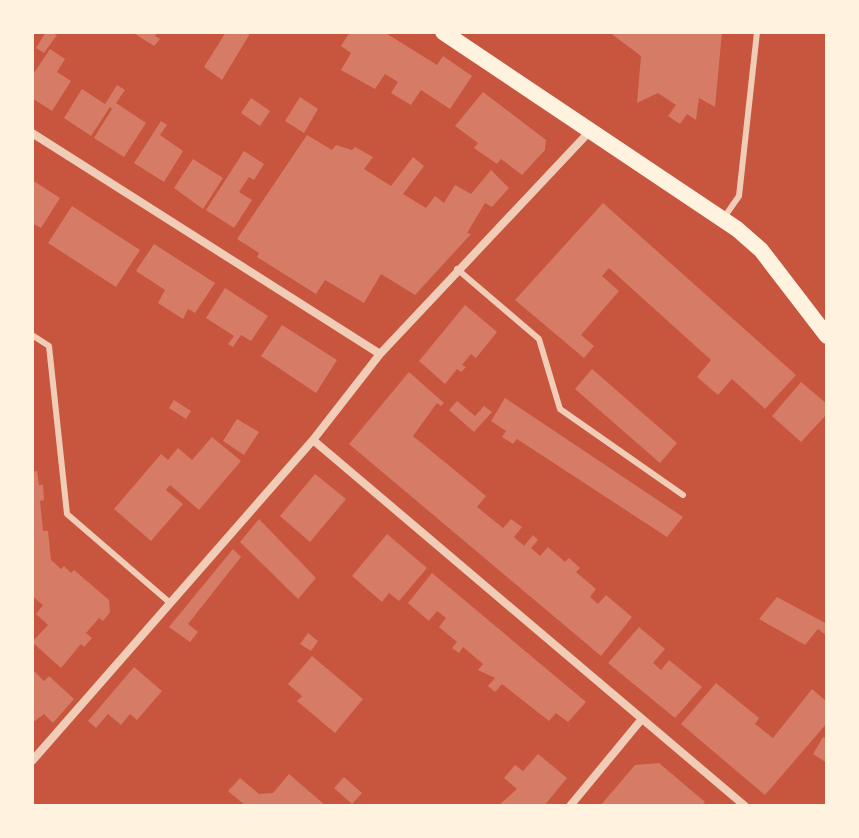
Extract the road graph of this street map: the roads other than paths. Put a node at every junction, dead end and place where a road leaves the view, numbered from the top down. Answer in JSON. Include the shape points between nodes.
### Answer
{"nodes":[{"id":1,"x":443,"y":32,"type":"edge"},
{"id":2,"x":757,"y":32,"type":"edge"},
{"id":3,"x":590,"y":131,"type":"junction"},
{"id":4,"x":32,"y":133,"type":"edge"},
{"id":5,"x":723,"y":219,"type":"junction"},
{"id":6,"x":457,"y":269,"type":"junction"},
{"id":7,"x":32,"y":335,"type":"edge"},
{"id":8,"x":827,"y":336,"type":"edge"},
{"id":9,"x":380,"y":354,"type":"junction"},
{"id":10,"x":313,"y":440,"type":"junction"},
{"id":11,"x":683,"y":495,"type":"dead end"},
{"id":12,"x":169,"y":602,"type":"junction"},
{"id":13,"x":641,"y":720,"type":"junction"},
{"id":14,"x":32,"y":761,"type":"edge"},
{"id":15,"x":570,"y":806,"type":"edge"},
{"id":16,"x":745,"y":806,"type":"edge"}],
"edges":[{"from":1,"to":3,"type":"main road"},
{"from":2,"to":5,"type":"lane","via":[[739,196]]},
{"from":3,"to":5,"type":"main road"},
{"from":3,"to":6,"type":"street"},
{"from":4,"to":9,"type":"street"},
{"from":5,"to":8,"type":"main road","via":[[761,250]]},
{"from":6,"to":9,"type":"street"},
{"from":6,"to":11,"type":"lane","via":[[539,339],[560,409]]},
{"from":7,"to":12,"type":"lane","via":[[49,346],[67,514]]},
{"from":9,"to":10,"type":"street"},
{"from":10,"to":12,"type":"street"},
{"from":10,"to":13,"type":"street"},
{"from":12,"to":14,"type":"street"},
{"from":13,"to":15,"type":"street"},
{"from":13,"to":16,"type":"street"}]}
